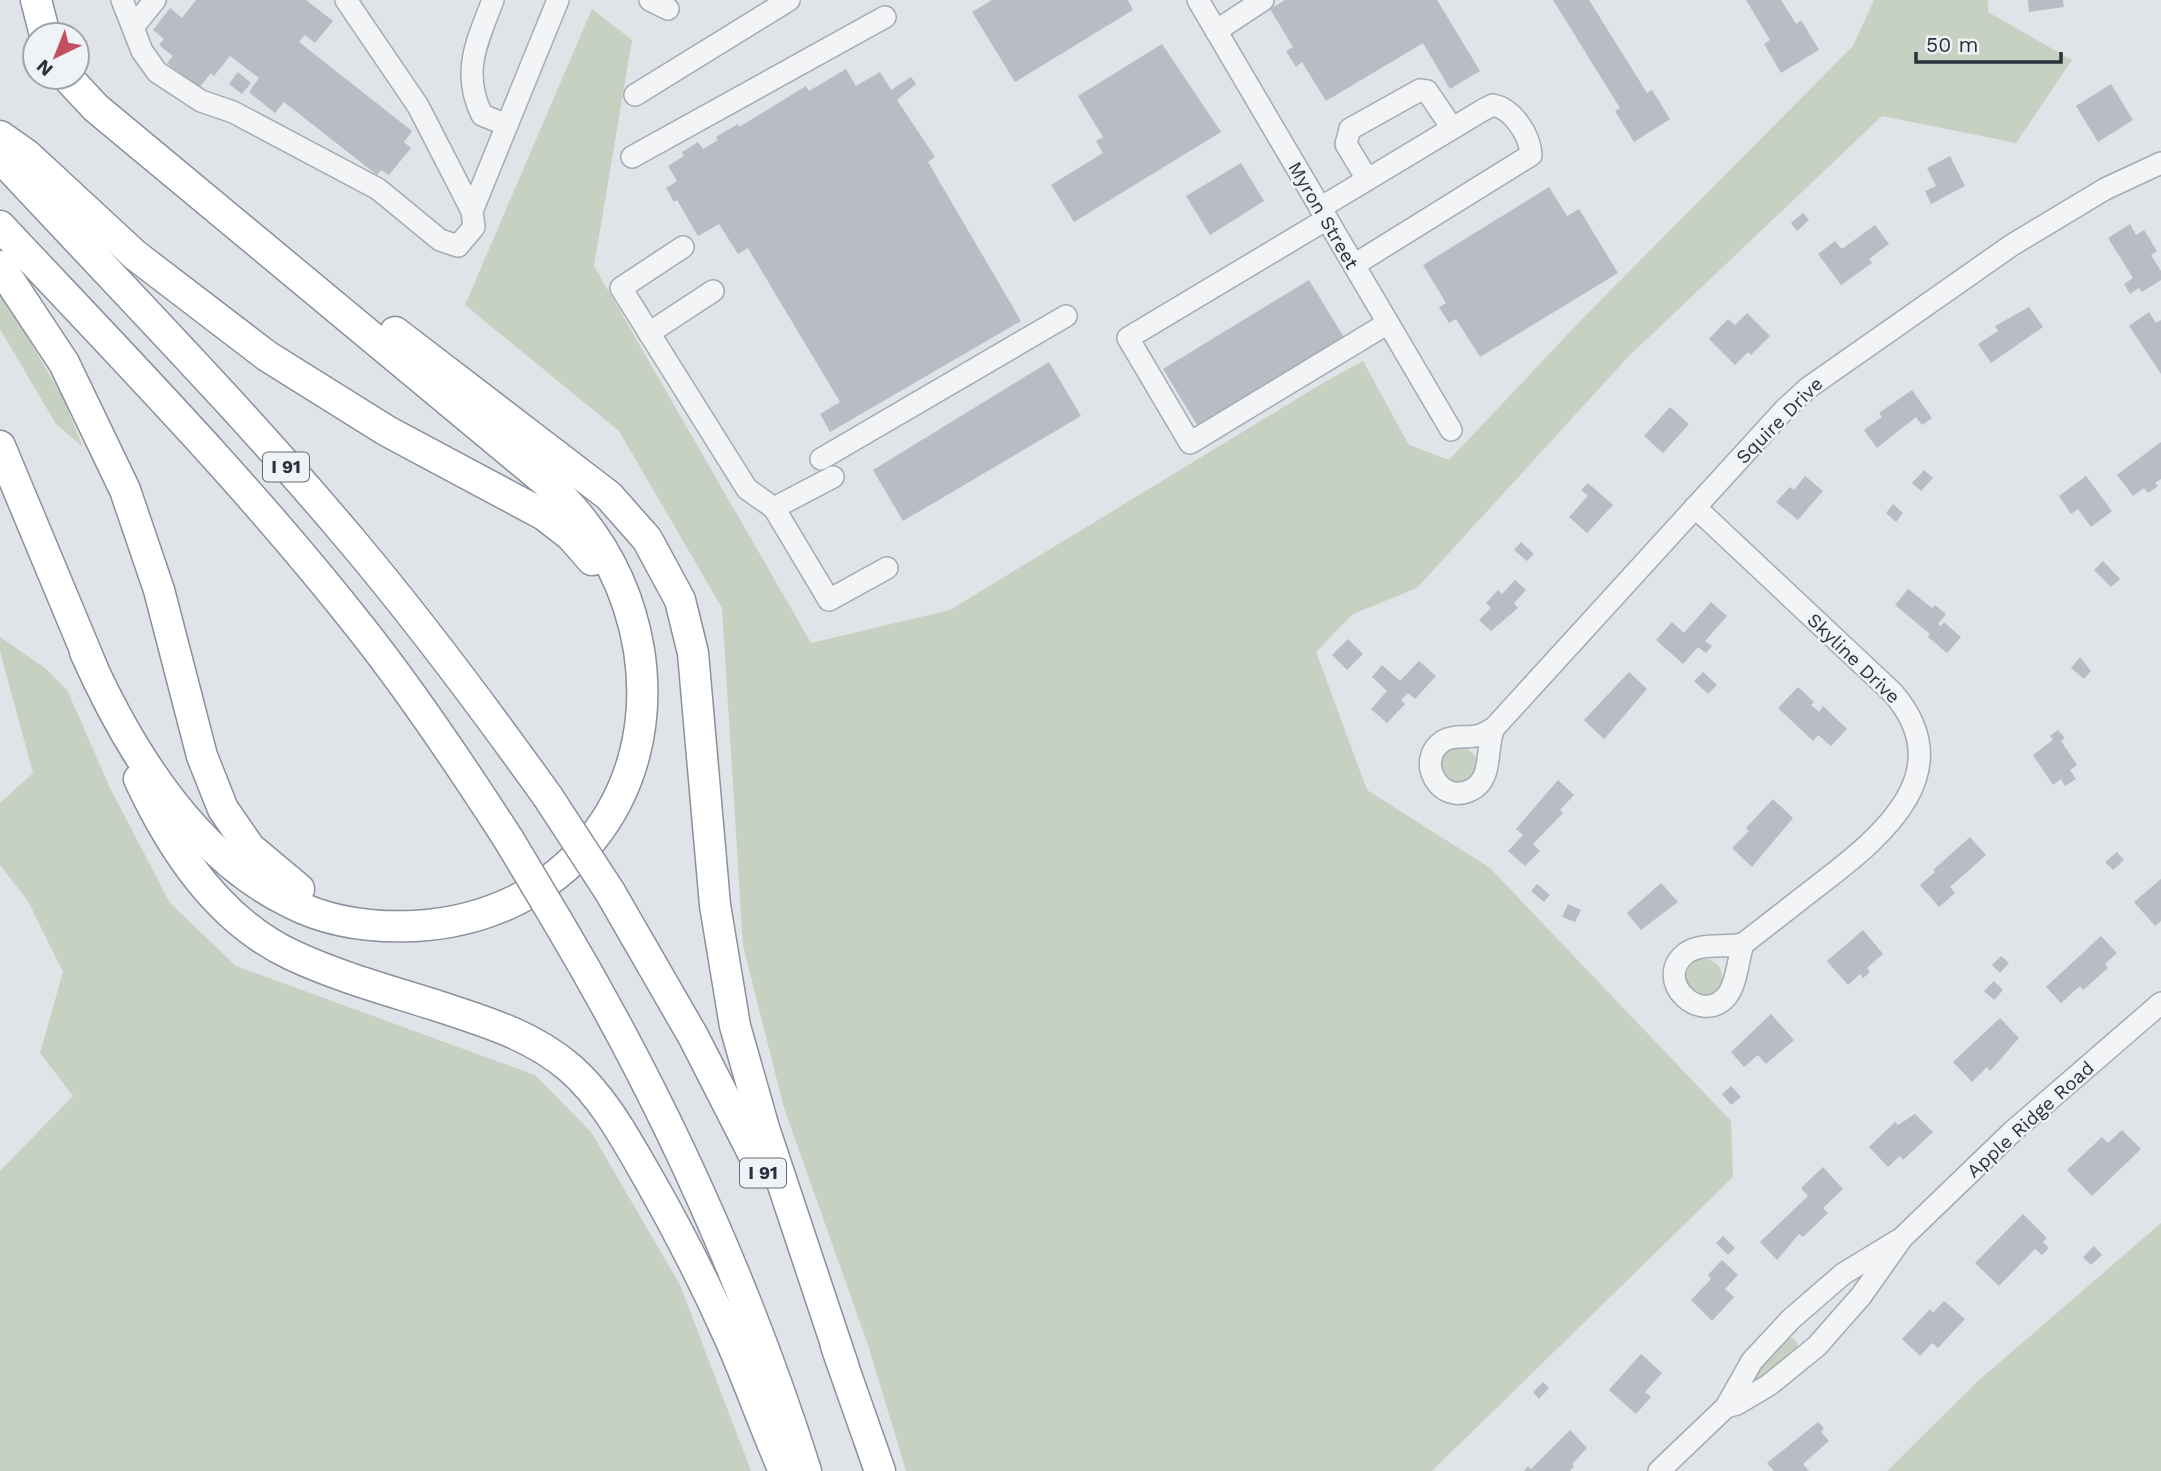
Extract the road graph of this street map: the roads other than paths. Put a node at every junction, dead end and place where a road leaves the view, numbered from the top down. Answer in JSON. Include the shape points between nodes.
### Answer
{"nodes":[{"id":1,"x":36,"y":0,"type":"edge"},
{"id":2,"x":122,"y":0,"type":"edge"},
{"id":3,"x":155,"y":0,"type":"edge"},
{"id":4,"x":346,"y":0,"type":"edge"},
{"id":5,"x":493,"y":0,"type":"edge"},
{"id":6,"x":558,"y":0,"type":"edge"},
{"id":7,"x":789,"y":0,"type":"edge"},
{"id":8,"x":1198,"y":0,"type":"edge"},
{"id":9,"x":1263,"y":0,"type":"edge"},
{"id":10,"x":885,"y":16,"type":"dead end"},
{"id":11,"x":41,"y":21,"type":"edge"},
{"id":12,"x":132,"y":27,"type":"junction"},
{"id":13,"x":1216,"y":31,"type":"junction"},
{"id":14,"x":81,"y":91,"type":"edge"},
{"id":15,"x":635,"y":95,"type":"dead end"},
{"id":16,"x":110,"y":119,"type":"junction"},
{"id":17,"x":507,"y":125,"type":"junction"},
{"id":18,"x":1452,"y":128,"type":"junction"},
{"id":19,"x":0,"y":136,"type":"edge"},
{"id":20,"x":0,"y":157,"type":"edge"},
{"id":21,"x":632,"y":157,"type":"dead end"},
{"id":22,"x":2161,"y":163,"type":"edge"},
{"id":23,"x":1367,"y":179,"type":"junction"},
{"id":24,"x":472,"y":211,"type":"junction"},
{"id":25,"x":1324,"y":213,"type":"junction"},
{"id":26,"x":0,"y":226,"type":"edge"},
{"id":27,"x":683,"y":247,"type":"dead end"},
{"id":28,"x":1354,"y":265,"type":"junction"},
{"id":29,"x":0,"y":266,"type":"edge"},
{"id":30,"x":713,"y":291,"type":"dead end"},
{"id":31,"x":1066,"y":316,"type":"dead end"},
{"id":32,"x":1388,"y":323,"type":"junction"},
{"id":33,"x":649,"y":333,"type":"junction"},
{"id":34,"x":1451,"y":430,"type":"dead end"},
{"id":35,"x":0,"y":446,"type":"edge"},
{"id":36,"x":1695,"y":507,"type":"junction"},
{"id":37,"x":774,"y":508,"type":"junction"},
{"id":38,"x":887,"y":568,"type":"dead end"},
{"id":39,"x":85,"y":652,"type":"junction"},
{"id":40,"x":642,"y":686,"type":"junction"},
{"id":41,"x":1494,"y":728,"type":"dead end"},
{"id":42,"x":415,"y":926,"type":"junction"},
{"id":43,"x":1743,"y":944,"type":"dead end"},
{"id":44,"x":2161,"y":1003,"type":"edge"},
{"id":45,"x":1902,"y":1238,"type":"junction"},
{"id":46,"x":1790,"y":1319,"type":"junction"},
{"id":47,"x":1816,"y":1346,"type":"junction"},
{"id":48,"x":843,"y":1364,"type":"junction"},
{"id":49,"x":1726,"y":1407,"type":"junction"},
{"id":50,"x":784,"y":1471,"type":"edge"},
{"id":51,"x":806,"y":1471,"type":"edge"},
{"id":52,"x":880,"y":1471,"type":"edge"},
{"id":53,"x":1659,"y":1471,"type":"edge"}],
"edges":[{"from":1,"to":11,"type":"highway"},
{"from":2,"to":12,"type":"street"},
{"from":3,"to":12,"type":"street"},
{"from":4,"to":24,"type":"street","via":[[418,106]]},
{"from":5,"to":17,"type":"street","via":[[472,65],[471,93],[482,114]]},
{"from":6,"to":17,"type":"street"},
{"from":7,"to":15,"type":"street"},
{"from":8,"to":13,"type":"street","name":"Myron Street"},
{"from":9,"to":13,"type":"street"},
{"from":10,"to":21,"type":"street"},
{"from":12,"to":24,"type":"street","via":[[157,72],[201,101],[233,112],[378,189],[440,240],[458,246],[468,237],[474,227]]},
{"from":13,"to":25,"type":"street","name":"Myron Street"},
{"from":14,"to":16,"type":"highway"},
{"from":16,"to":40,"type":"highway","via":[[575,510],[608,557],[626,597]]},
{"from":16,"to":48,"type":"highway","via":[[594,483],[622,509],[657,554],[680,600],[693,653],[715,905],[735,1026]]},
{"from":17,"to":24,"type":"street"},
{"from":18,"to":23,"type":"street"},
{"from":18,"to":23,"type":"street","via":[[1427,91],[1419,90],[1350,129],[1346,144]]},
{"from":18,"to":28,"type":"street","via":[[1483,110],[1503,107],[1511,112],[1531,155]]},
{"from":19,"to":40,"type":"highway","via":[[27,155],[135,255],[267,356],[357,413],[558,525],[596,565],[618,598],[633,636]]},
{"from":20,"to":48,"type":"highway","number":"I 91","bridge":true,"via":[[349,538],[461,677],[548,797],[610,892],[693,1036],[753,1152]]},
{"from":22,"to":36,"type":"street","name":"Squire Drive","via":[[2105,189],[2012,245],[1826,373],[1785,409]]},
{"from":23,"to":25,"type":"street"},
{"from":25,"to":28,"type":"street","name":"Myron Street"},
{"from":25,"to":32,"type":"street","via":[[1128,338],[1190,443]]},
{"from":26,"to":51,"type":"highway","number":"I 91","bridge":true,"via":[[316,573],[404,685],[509,840],[644,1077],[704,1204]]},
{"from":27,"to":33,"type":"street","via":[[621,288]]},
{"from":28,"to":32,"type":"street","name":"Myron Street"},
{"from":29,"to":42,"type":"highway","via":[[64,363],[125,490],[159,590],[206,770],[230,821],[270,867],[313,897],[357,915]]},
{"from":30,"to":33,"type":"street"},
{"from":31,"to":37,"type":"street","via":[[827,468]]},
{"from":32,"to":34,"type":"street","name":"Myron Street"},
{"from":33,"to":37,"type":"street","via":[[747,489]]},
{"from":35,"to":39,"type":"highway"},
{"from":36,"to":41,"type":"street","name":"Squire Drive"},
{"from":36,"to":43,"type":"street","name":"Skyline Drive","via":[[1893,693],[1912,722],[1919,751],[1914,785],[1878,837]]},
{"from":37,"to":38,"type":"street","via":[[829,600]]},
{"from":39,"to":42,"type":"highway","via":[[150,770],[184,816],[232,865],[273,894],[322,916],[369,926]]},
{"from":39,"to":50,"type":"highway","via":[[164,828],[197,877],[241,923],[309,962],[520,1035],[556,1057],[592,1090],[618,1126],[699,1272]]},
{"from":40,"to":42,"type":"highway","via":[[637,740],[627,778],[587,846],[546,885],[508,906],[464,920]]},
{"from":44,"to":45,"type":"street","name":"Apple Ridge Road","via":[[2012,1132]]},
{"from":45,"to":46,"type":"street","name":"Apple Ridge Road","via":[[1843,1274]]},
{"from":45,"to":47,"type":"street","name":"Apple Ridge Road","via":[[1861,1296]]},
{"from":46,"to":47,"type":"street"},
{"from":46,"to":49,"type":"street","name":"Apple Ridge Road","via":[[1752,1361]]},
{"from":47,"to":49,"type":"street","name":"Apple Ridge Road","via":[[1769,1385]]},
{"from":48,"to":52,"type":"highway","number":"I 91"},
{"from":49,"to":53,"type":"street","name":"Apple Ridge Road"}]}
